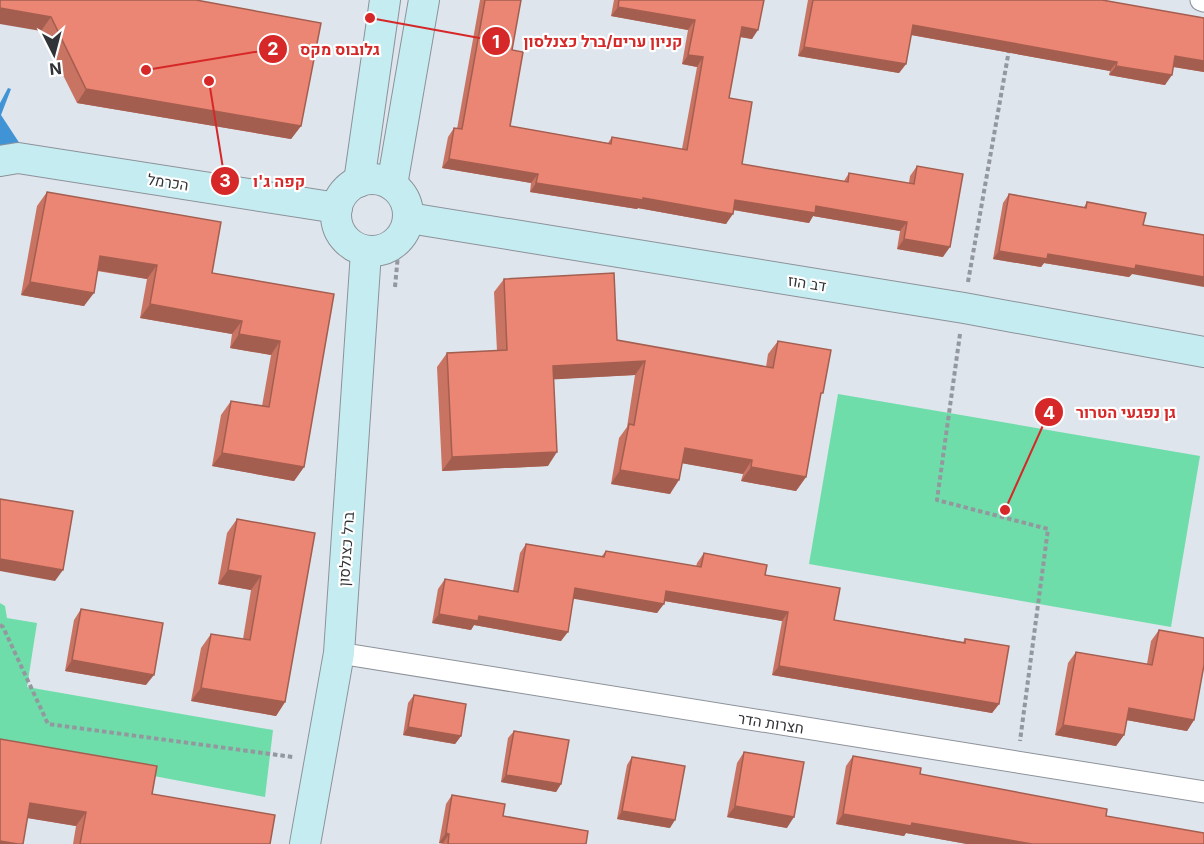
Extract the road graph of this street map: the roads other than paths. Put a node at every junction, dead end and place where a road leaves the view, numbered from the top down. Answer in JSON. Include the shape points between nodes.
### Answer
{"nodes":[{"id":1,"x":385,"y":0,"type":"edge"},
{"id":2,"x":424,"y":0,"type":"edge"},
{"id":3,"x":0,"y":161,"type":"edge"},
{"id":4,"x":359,"y":182,"type":"junction"},
{"id":5,"x":392,"y":185,"type":"junction"},
{"id":6,"x":337,"y":208,"type":"junction"},
{"id":7,"x":409,"y":218,"type":"junction"},
{"id":8,"x":366,"y":252,"type":"junction"},
{"id":9,"x":1204,"y":352,"type":"edge"},
{"id":10,"x":339,"y":653,"type":"junction"},
{"id":11,"x":1204,"y":792,"type":"edge"},
{"id":12,"x":305,"y":844,"type":"edge"}],
"edges":[{"from":1,"to":4,"type":"street"},
{"from":2,"to":5,"type":"street"},
{"from":3,"to":6,"type":"street","name":"הכרמל","via":[[18,158]]},
{"from":4,"to":5,"type":"street","via":[[382,180]]},
{"from":4,"to":6,"type":"street","via":[[341,197]]},
{"from":5,"to":7,"type":"street","via":[[401,194]]},
{"from":6,"to":8,"type":"street","via":[[339,231],[346,241]]},
{"from":7,"to":8,"type":"street","via":[[399,240],[390,247]]},
{"from":7,"to":9,"type":"street","name":"דב הוז","via":[[964,308]]},
{"from":8,"to":10,"type":"street","name":"ברל כצנלסון"},
{"from":10,"to":11,"type":"street","name":"חצרות הדר"},
{"from":10,"to":12,"type":"street","name":"ברל כצנלסון"}]}
